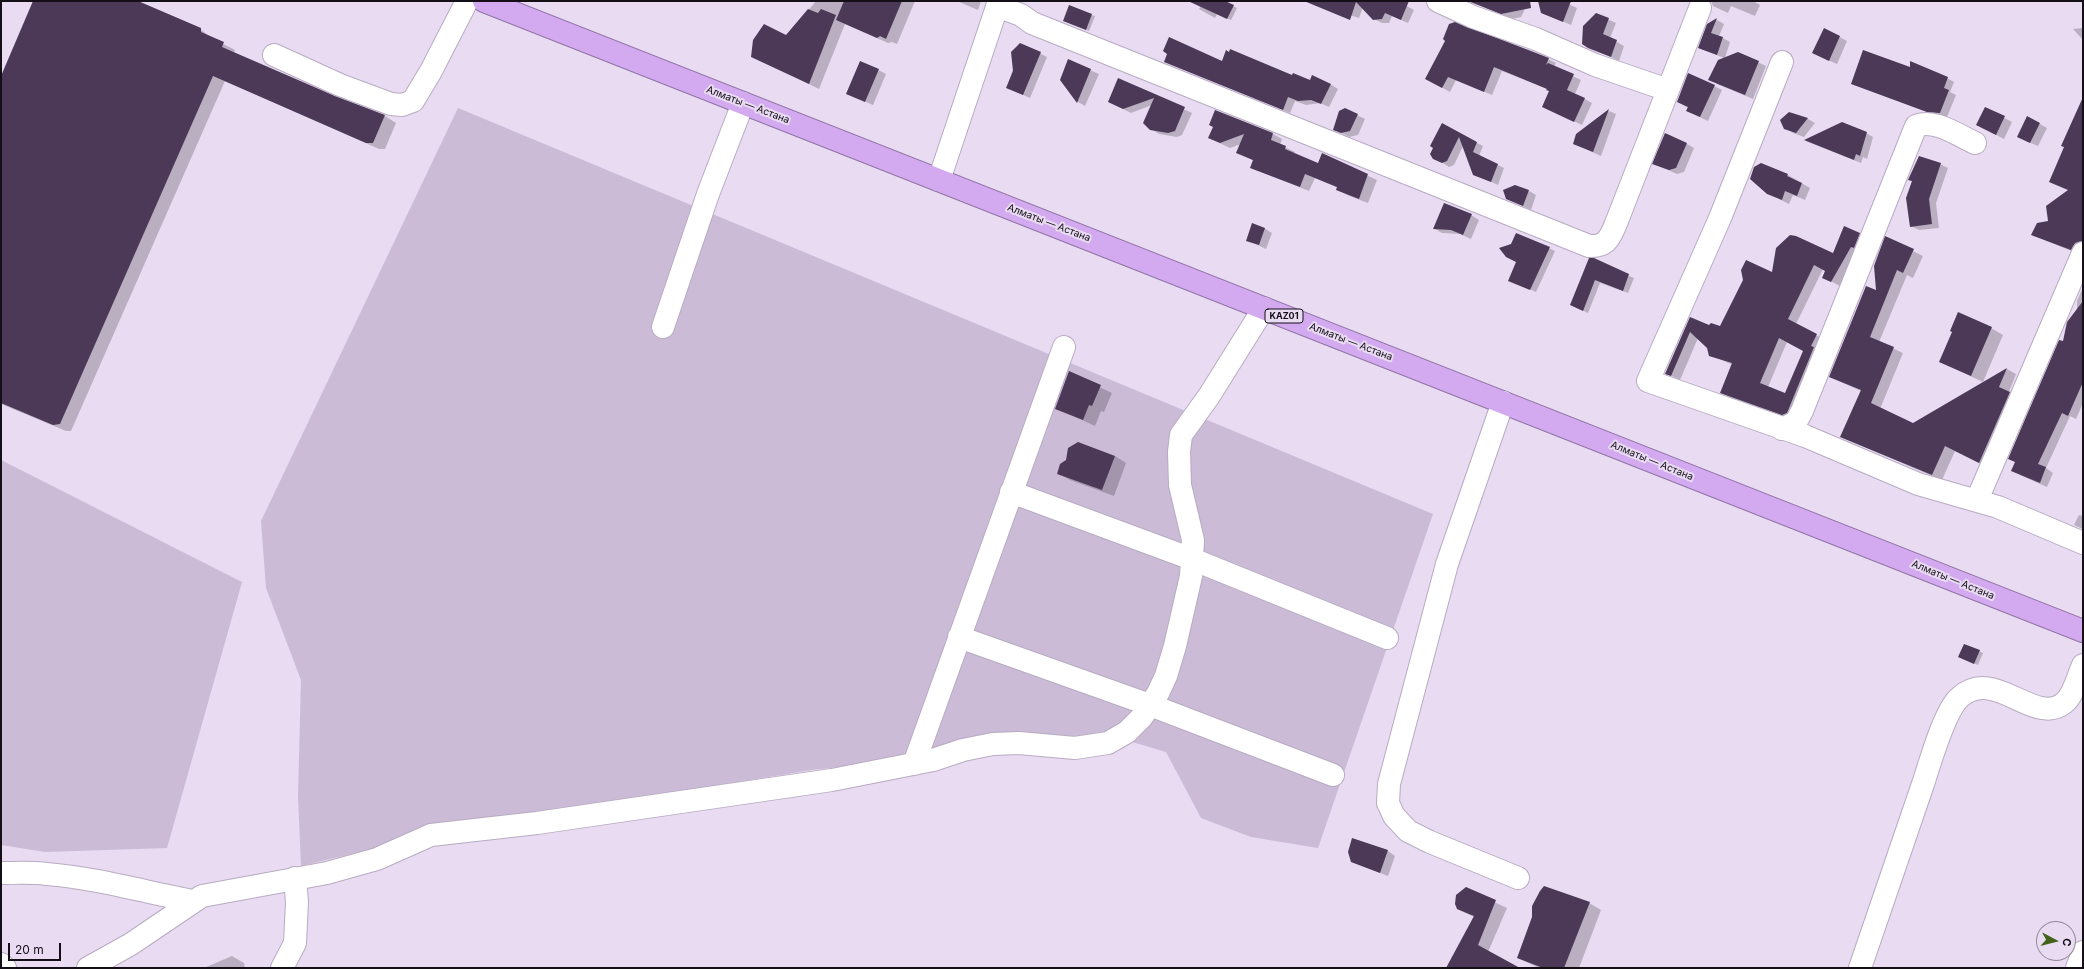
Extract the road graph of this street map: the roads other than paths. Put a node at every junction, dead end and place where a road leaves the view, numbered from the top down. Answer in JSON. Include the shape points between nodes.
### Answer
{"nodes":[{"id":1,"x":467,"y":1,"type":"edge"},
{"id":2,"x":484,"y":1,"type":"edge"},
{"id":3,"x":1438,"y":1,"type":"edge"},
{"id":4,"x":998,"y":3,"type":"edge"},
{"id":5,"x":1700,"y":8,"type":"dead end"},
{"id":6,"x":274,"y":55,"type":"dead end"},
{"id":7,"x":1782,"y":62,"type":"dead end"},
{"id":8,"x":1668,"y":90,"type":"junction"},
{"id":9,"x":744,"y":103,"type":"junction"},
{"id":10,"x":1974,"y":143,"type":"dead end"},
{"id":11,"x":938,"y":180,"type":"junction"},
{"id":12,"x":2083,"y":253,"type":"edge"},
{"id":13,"x":1264,"y":308,"type":"junction"},
{"id":14,"x":663,"y":327,"type":"dead end"},
{"id":15,"x":1064,"y":347,"type":"dead end"},
{"id":16,"x":1503,"y":402,"type":"junction"},
{"id":17,"x":1782,"y":429,"type":"junction"},
{"id":18,"x":1011,"y":492,"type":"junction"},
{"id":19,"x":1977,"y":500,"type":"junction"},
{"id":20,"x":2083,"y":543,"type":"edge"},
{"id":21,"x":1192,"y":559,"type":"junction"},
{"id":22,"x":2083,"y":631,"type":"edge"},
{"id":23,"x":959,"y":637,"type":"junction"},
{"id":24,"x":1387,"y":638,"type":"dead end"},
{"id":25,"x":2083,"y":665,"type":"edge"},
{"id":26,"x":1150,"y":705,"type":"junction"},
{"id":27,"x":914,"y":764,"type":"junction"},
{"id":28,"x":1333,"y":775,"type":"dead end"},
{"id":29,"x":1,"y":873,"type":"edge"},
{"id":30,"x":296,"y":878,"type":"junction"},
{"id":31,"x":1518,"y":878,"type":"dead end"},
{"id":32,"x":193,"y":901,"type":"junction"},
{"id":33,"x":2083,"y":952,"type":"edge"},
{"id":34,"x":1,"y":964,"type":"edge"},
{"id":35,"x":5,"y":968,"type":"edge"},
{"id":36,"x":88,"y":968,"type":"edge"},
{"id":37,"x":282,"y":968,"type":"edge"},
{"id":38,"x":1860,"y":968,"type":"edge"},
{"id":39,"x":2077,"y":968,"type":"edge"}],
"edges":[{"from":1,"to":6,"type":"street","via":[[413,101],[402,105],[391,104],[340,85]]},
{"from":2,"to":9,"type":"highway","name":"Алматы — Астана","number":"KАZ01"},
{"from":3,"to":8,"type":"street","via":[[1595,65]]},
{"from":4,"to":8,"type":"street","via":[[1032,23],[1589,246],[1598,246],[1608,241]]},
{"from":4,"to":11,"type":"street"},
{"from":5,"to":8,"type":"street"},
{"from":7,"to":17,"type":"street","via":[[1720,218],[1648,381]]},
{"from":9,"to":11,"type":"highway","name":"Алматы — Астана","number":"KАZ01"},
{"from":9,"to":14,"type":"street","via":[[708,194]]},
{"from":10,"to":17,"type":"street","via":[[1932,124],[1922,123],[1916,126],[1802,411],[1796,422]]},
{"from":11,"to":13,"type":"highway","name":"Алматы — Астана","number":"KАZ01"},
{"from":12,"to":19,"type":"street"},
{"from":13,"to":16,"type":"highway","name":"Алматы — Астана","number":"KАZ01"},
{"from":13,"to":21,"type":"street","via":[[1181,436],[1180,485],[1193,540]]},
{"from":15,"to":18,"type":"street"},
{"from":16,"to":22,"type":"highway","name":"Алматы — Астана","number":"KАZ01"},
{"from":16,"to":31,"type":"street","via":[[1447,564],[1389,784],[1388,803],[1394,816],[1408,831]]},
{"from":17,"to":19,"type":"street","via":[[1805,436],[1918,484]]},
{"from":18,"to":21,"type":"street"},
{"from":18,"to":23,"type":"street"},
{"from":19,"to":20,"type":"street"},
{"from":21,"to":24,"type":"street"},
{"from":21,"to":26,"type":"street","via":[[1191,576],[1175,646],[1166,676]]},
{"from":23,"to":26,"type":"street"},
{"from":23,"to":27,"type":"street"},
{"from":25,"to":38,"type":"street","via":[[2073,691],[2065,703],[2054,708],[2041,708],[1985,687],[1973,689],[1959,698],[1951,710],[1930,761]]},
{"from":26,"to":27,"type":"street","via":[[1127,732],[1108,743],[1075,748],[1019,743],[993,744]]},
{"from":26,"to":28,"type":"street"},
{"from":27,"to":30,"type":"street","via":[[832,780],[536,823],[431,835],[377,859],[327,873]]},
{"from":29,"to":32,"type":"street","via":[[47,874],[87,879]]},
{"from":30,"to":32,"type":"street","via":[[228,890],[202,896]]},
{"from":30,"to":37,"type":"street","via":[[295,943]]},
{"from":32,"to":36,"type":"street","via":[[131,944]]},
{"from":33,"to":39,"type":"street"},
{"from":34,"to":35,"type":"street"}]}
